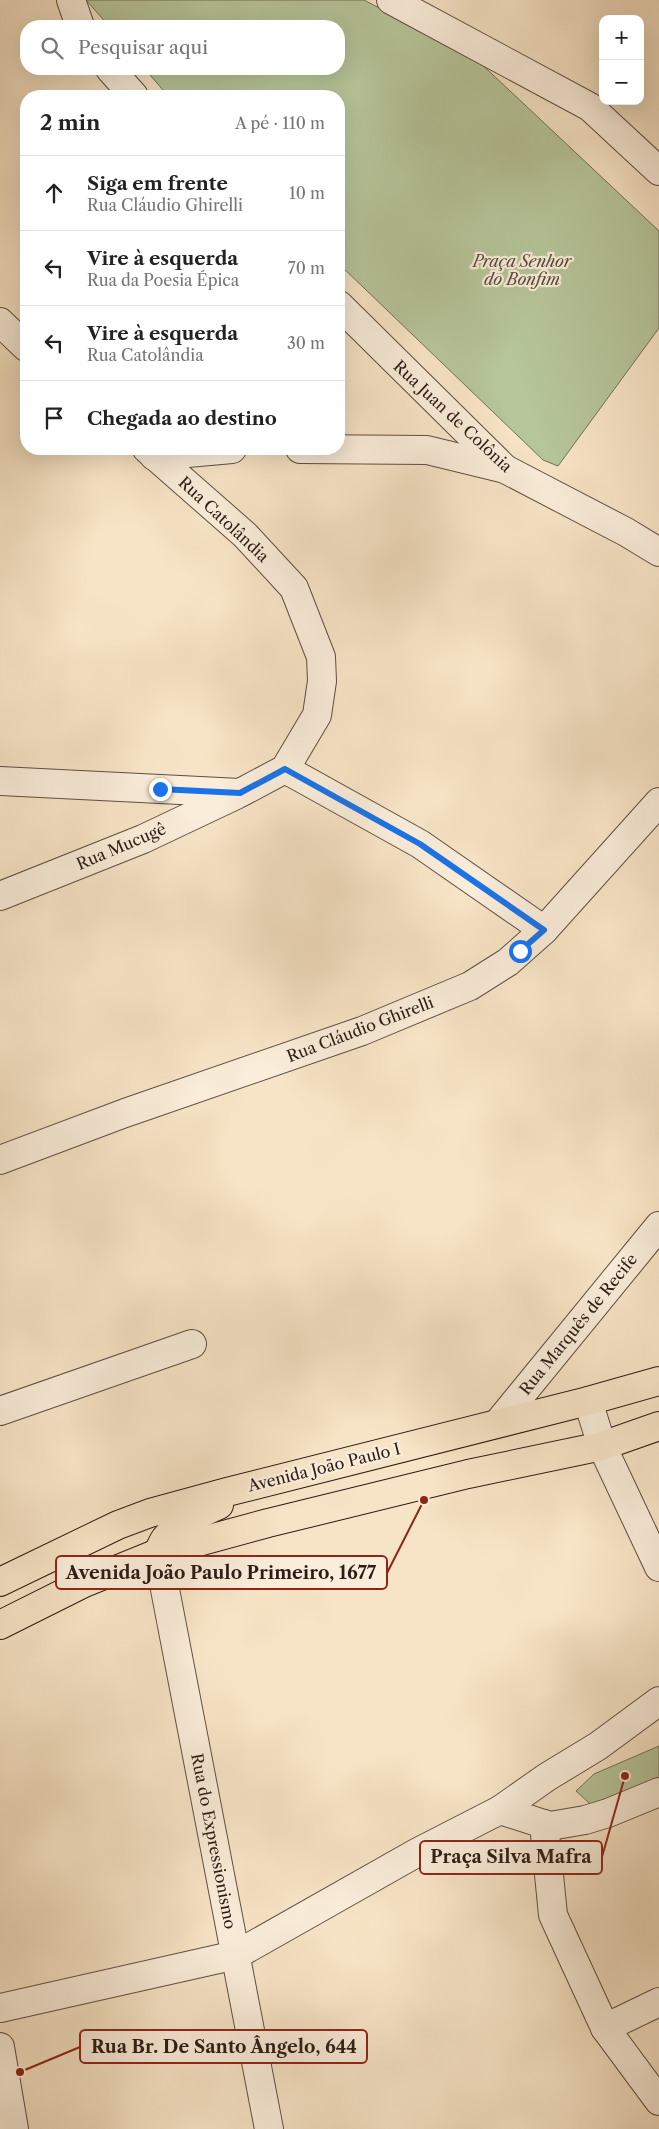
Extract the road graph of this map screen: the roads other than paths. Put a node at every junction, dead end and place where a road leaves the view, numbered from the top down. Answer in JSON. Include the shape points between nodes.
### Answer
{"nodes":[{"id":1,"x":70,"y":0,"type":"edge"},
{"id":2,"x":391,"y":0,"type":"edge"},
{"id":3,"x":78,"y":20,"type":"edge"},
{"id":4,"x":115,"y":75,"type":"edge"},
{"id":5,"x":129,"y":90,"type":"edge"},
{"id":6,"x":659,"y":171,"type":"edge"},
{"id":7,"x":345,"y":311,"type":"edge"},
{"id":8,"x":0,"y":322,"type":"edge"},
{"id":9,"x":20,"y":341,"type":"edge"},
{"id":10,"x":345,"y":449,"type":"edge"},
{"id":11,"x":153,"y":455,"type":"edge"},
{"id":12,"x":505,"y":469,"type":"junction"},
{"id":13,"x":659,"y":552,"type":"edge"},
{"id":14,"x":285,"y":769,"type":"junction"},
{"id":15,"x":0,"y":781,"type":"edge"},
{"id":16,"x":240,"y":793,"type":"junction"},
{"id":17,"x":659,"y":802,"type":"edge"},
{"id":18,"x":0,"y":896,"type":"edge"},
{"id":19,"x":544,"y":930,"type":"junction"},
{"id":20,"x":0,"y":1160,"type":"edge"},
{"id":21,"x":659,"y":1226,"type":"edge"},
{"id":22,"x":192,"y":1344,"type":"dead end"},
{"id":23,"x":659,"y":1381,"type":"edge"},
{"id":24,"x":588,"y":1401,"type":"junction"},
{"id":25,"x":0,"y":1410,"type":"edge"},
{"id":26,"x":498,"y":1423,"type":"junction"},
{"id":27,"x":659,"y":1426,"type":"edge"},
{"id":28,"x":602,"y":1446,"type":"junction"},
{"id":29,"x":299,"y":1473,"type":"junction"},
{"id":30,"x":158,"y":1553,"type":"junction"},
{"id":31,"x":659,"y":1567,"type":"edge"},
{"id":32,"x":0,"y":1582,"type":"edge"},
{"id":33,"x":0,"y":1625,"type":"edge"},
{"id":34,"x":659,"y":1701,"type":"edge"},
{"id":35,"x":659,"y":1792,"type":"edge"},
{"id":36,"x":500,"y":1810,"type":"junction"},
{"id":37,"x":544,"y":1824,"type":"junction"},
{"id":38,"x":236,"y":1955,"type":"junction"},
{"id":39,"x":659,"y":2002,"type":"edge"},
{"id":40,"x":0,"y":2008,"type":"edge"},
{"id":41,"x":605,"y":2028,"type":"junction"},
{"id":42,"x":0,"y":2047,"type":"edge"},
{"id":43,"x":659,"y":2101,"type":"edge"},
{"id":44,"x":14,"y":2129,"type":"edge"},
{"id":45,"x":269,"y":2129,"type":"edge"}],
"edges":[{"from":1,"to":3,"type":"street"},
{"from":2,"to":6,"type":"street","via":[[590,107]]},
{"from":4,"to":5,"type":"street"},
{"from":7,"to":12,"type":"street","name":"Rua Juan de Colônia"},
{"from":8,"to":9,"type":"street"},
{"from":10,"to":12,"type":"street","via":[[427,450]]},
{"from":11,"to":14,"type":"street","name":"Rua Catolândia","via":[[245,534],[294,588],[321,658],[322,681],[317,715]]},
{"from":12,"to":13,"type":"street","name":"Rua Juan de Colônia"},
{"from":14,"to":16,"type":"street"},
{"from":14,"to":19,"type":"street","via":[[420,844]]},
{"from":15,"to":16,"type":"street"},
{"from":16,"to":18,"type":"street","name":"Rua Mucugê","via":[[142,838]]},
{"from":17,"to":19,"type":"street","name":"Rua Cláudio Ghirelli"},
{"from":19,"to":20,"type":"street","name":"Rua Cláudio Ghirelli","via":[[508,962],[470,986],[423,1006],[362,1031]]},
{"from":21,"to":26,"type":"street","name":"Rua Marquês de Recife"},
{"from":22,"to":25,"type":"street"},
{"from":23,"to":24,"type":"main road","name":"Avenida João Paulo I"},
{"from":24,"to":26,"type":"main road","name":"Avenida João Paulo I"},
{"from":24,"to":28,"type":"street"},
{"from":26,"to":29,"type":"main road","name":"Avenida João Paulo I"},
{"from":27,"to":28,"type":"main road"},
{"from":28,"to":30,"type":"main road","via":[[459,1476]]},
{"from":28,"to":31,"type":"street"},
{"from":29,"to":30,"type":"main road","via":[[202,1512],[165,1539]]},
{"from":29,"to":32,"type":"main road","name":"Avenida João Paulo I","via":[[150,1513]]},
{"from":30,"to":33,"type":"main road","via":[[84,1583]]},
{"from":30,"to":38,"type":"street","name":"Rua do Expressionismo"},
{"from":34,"to":36,"type":"street","via":[[598,1746]]},
{"from":35,"to":37,"type":"street","via":[[585,1820],[550,1826]]},
{"from":36,"to":37,"type":"street"},
{"from":36,"to":38,"type":"street","via":[[410,1856]]},
{"from":37,"to":41,"type":"street","via":[[553,1915]]},
{"from":38,"to":40,"type":"street"},
{"from":38,"to":45,"type":"street","name":"Rua do Expressionismo"},
{"from":39,"to":41,"type":"street"},
{"from":41,"to":43,"type":"street"},
{"from":42,"to":44,"type":"street"}]}
